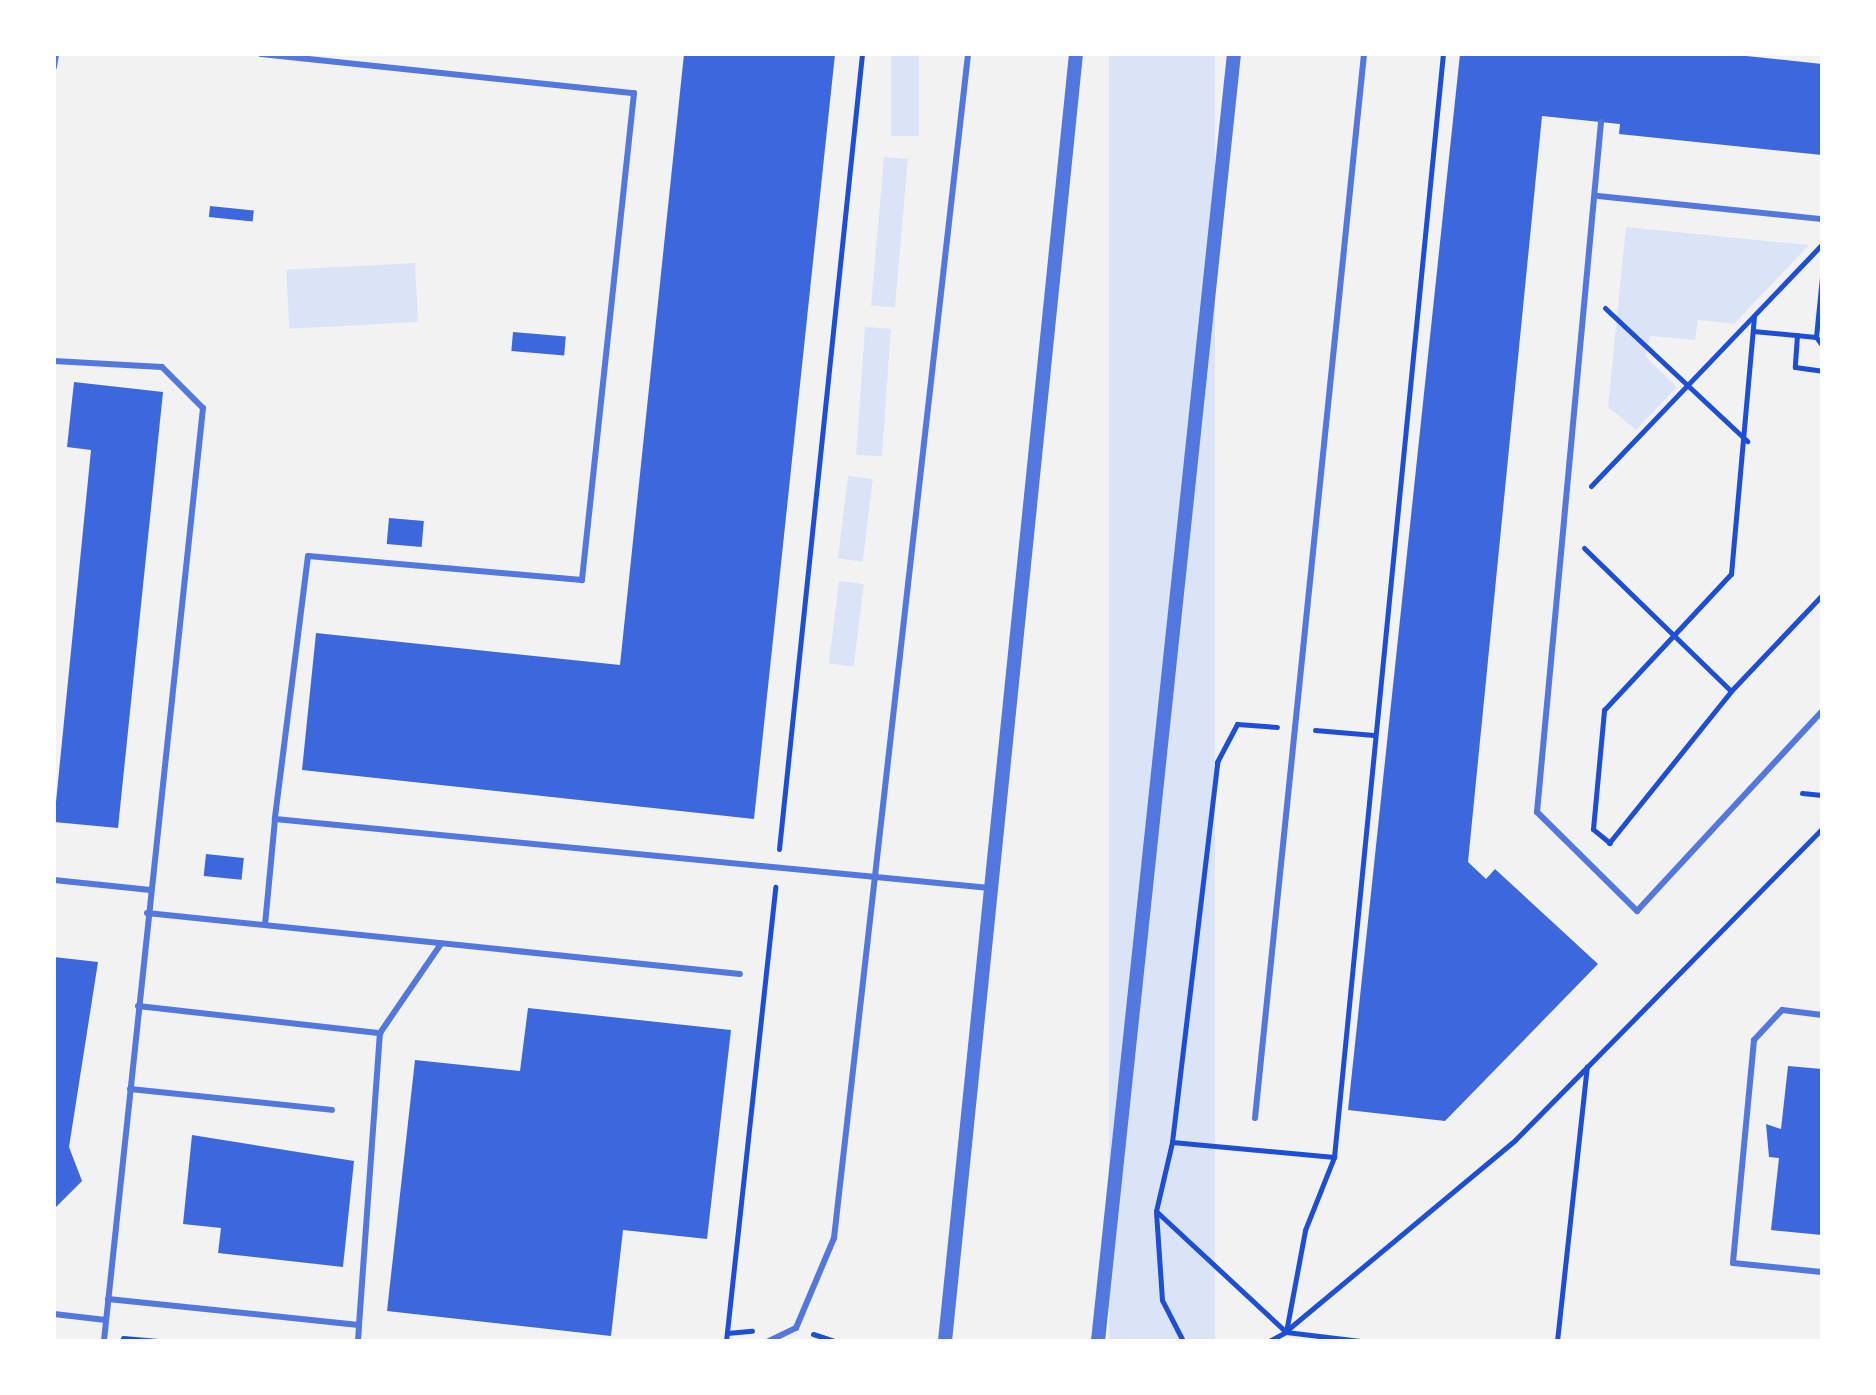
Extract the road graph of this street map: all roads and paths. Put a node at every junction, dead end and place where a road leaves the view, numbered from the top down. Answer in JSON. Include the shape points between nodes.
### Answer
{"nodes":[{"id":1,"x":56,"y":54,"type":"edge"},
{"id":2,"x":261,"y":54,"type":"edge"},
{"id":3,"x":862,"y":54,"type":"edge"},
{"id":4,"x":968,"y":54,"type":"edge"},
{"id":5,"x":1076,"y":54,"type":"edge"},
{"id":6,"x":1234,"y":54,"type":"edge"},
{"id":7,"x":1364,"y":54,"type":"edge"},
{"id":8,"x":1443,"y":54,"type":"edge"},
{"id":9,"x":54,"y":67,"type":"edge"},
{"id":10,"x":1601,"y":122,"type":"dead end"},
{"id":11,"x":1598,"y":196,"type":"junction"},
{"id":12,"x":1822,"y":219,"type":"edge"},
{"id":13,"x":1822,"y":244,"type":"edge"},
{"id":14,"x":1822,"y":277,"type":"edge"},
{"id":15,"x":1589,"y":294,"type":"junction"},
{"id":16,"x":1754,"y":315,"type":"junction"},
{"id":17,"x":1753,"y":331,"type":"junction"},
{"id":18,"x":1797,"y":335,"type":"junction"},
{"id":19,"x":1816,"y":337,"type":"junction"},
{"id":20,"x":1822,"y":345,"type":"edge"},
{"id":21,"x":54,"y":361,"type":"edge"},
{"id":22,"x":1822,"y":371,"type":"edge"},
{"id":23,"x":1687,"y":384,"type":"junction"},
{"id":24,"x":1747,"y":441,"type":"junction"},
{"id":25,"x":1590,"y":497,"type":"dead end"},
{"id":26,"x":1585,"y":538,"type":"dead end"},
{"id":27,"x":1822,"y":595,"type":"edge"},
{"id":28,"x":1673,"y":636,"type":"junction"},
{"id":29,"x":1731,"y":691,"type":"junction"},
{"id":30,"x":1822,"y":711,"type":"edge"},
{"id":31,"x":1295,"y":729,"type":"junction"},
{"id":32,"x":1374,"y":735,"type":"junction"},
{"id":33,"x":1802,"y":793,"type":"dead end"},
{"id":34,"x":1822,"y":795,"type":"edge"},
{"id":35,"x":275,"y":819,"type":"junction"},
{"id":36,"x":1822,"y":829,"type":"edge"},
{"id":37,"x":1610,"y":843,"type":"junction"},
{"id":38,"x":1591,"y":863,"type":"junction"},
{"id":39,"x":777,"y":868,"type":"junction"},
{"id":40,"x":877,"y":878,"type":"junction"},
{"id":41,"x":54,"y":880,"type":"edge"},
{"id":42,"x":992,"y":888,"type":"junction"},
{"id":43,"x":150,"y":890,"type":"junction"},
{"id":44,"x":147,"y":913,"type":"junction"},
{"id":45,"x":265,"y":925,"type":"junction"},
{"id":46,"x":441,"y":944,"type":"junction"},
{"id":47,"x":740,"y":974,"type":"dead end"},
{"id":48,"x":138,"y":1006,"type":"junction"},
{"id":49,"x":1822,"y":1015,"type":"edge"},
{"id":50,"x":380,"y":1033,"type":"junction"},
{"id":51,"x":1587,"y":1067,"type":"junction"},
{"id":52,"x":130,"y":1089,"type":"junction"},
{"id":53,"x":332,"y":1110,"type":"dead end"},
{"id":54,"x":1255,"y":1118,"type":"dead end"},
{"id":55,"x":1172,"y":1142,"type":"junction"},
{"id":56,"x":1334,"y":1157,"type":"junction"},
{"id":57,"x":1156,"y":1211,"type":"junction"},
{"id":58,"x":1822,"y":1272,"type":"edge"},
{"id":59,"x":108,"y":1299,"type":"junction"},
{"id":60,"x":54,"y":1314,"type":"edge"},
{"id":61,"x":106,"y":1320,"type":"junction"},
{"id":62,"x":359,"y":1325,"type":"junction"},
{"id":63,"x":1286,"y":1332,"type":"junction"},
{"id":64,"x":104,"y":1341,"type":"edge"},
{"id":65,"x":358,"y":1341,"type":"edge"},
{"id":66,"x":726,"y":1341,"type":"edge"},
{"id":67,"x":769,"y":1341,"type":"edge"},
{"id":68,"x":945,"y":1341,"type":"edge"},
{"id":69,"x":1098,"y":1341,"type":"edge"},
{"id":70,"x":1183,"y":1341,"type":"edge"},
{"id":71,"x":1269,"y":1341,"type":"edge"},
{"id":72,"x":1360,"y":1341,"type":"edge"},
{"id":73,"x":1557,"y":1341,"type":"edge"}],
"edges":[{"from":1,"to":9,"type":"lane"},
{"from":2,"to":35,"type":"lane","via":[[634,93],[582,580],[308,556]]},
{"from":3,"to":39,"type":"path"},
{"from":4,"to":40,"type":"lane"},
{"from":5,"to":42,"type":"street"},
{"from":6,"to":69,"type":"street"},
{"from":7,"to":31,"type":"lane"},
{"from":8,"to":32,"type":"path"},
{"from":10,"to":11,"type":"lane"},
{"from":11,"to":12,"type":"lane"},
{"from":11,"to":15,"type":"lane"},
{"from":13,"to":16,"type":"path"},
{"from":14,"to":19,"type":"path"},
{"from":15,"to":23,"type":"path"},
{"from":15,"to":38,"type":"lane","via":[[1537,812]]},
{"from":16,"to":17,"type":"path"},
{"from":16,"to":23,"type":"path"},
{"from":17,"to":18,"type":"path"},
{"from":17,"to":24,"type":"path"},
{"from":18,"to":19,"type":"path"},
{"from":18,"to":22,"type":"path","via":[[1795,367]]},
{"from":19,"to":20,"type":"path"},
{"from":21,"to":43,"type":"lane","via":[[162,367],[203,408]]},
{"from":23,"to":24,"type":"path"},
{"from":23,"to":25,"type":"path","via":[[1591,483]]},
{"from":24,"to":28,"type":"path","via":[[1731,574]]},
{"from":26,"to":28,"type":"path","via":[[1584,552]]},
{"from":27,"to":29,"type":"path"},
{"from":28,"to":29,"type":"path"},
{"from":28,"to":37,"type":"path","via":[[1604,710],[1593,829]]},
{"from":29,"to":37,"type":"path"},
{"from":30,"to":38,"type":"lane","via":[[1637,911]]},
{"from":31,"to":32,"type":"path"},
{"from":31,"to":54,"type":"lane"},
{"from":31,"to":55,"type":"path","via":[[1237,724],[1217,762]]},
{"from":32,"to":56,"type":"path"},
{"from":33,"to":34,"type":"path"},
{"from":35,"to":39,"type":"lane"},
{"from":35,"to":45,"type":"lane"},
{"from":36,"to":51,"type":"path"},
{"from":37,"to":38,"type":"path"},
{"from":39,"to":40,"type":"lane"},
{"from":39,"to":66,"type":"path"},
{"from":40,"to":42,"type":"lane"},
{"from":40,"to":67,"type":"lane","via":[[834,1238],[796,1328]]},
{"from":41,"to":43,"type":"lane"},
{"from":42,"to":68,"type":"street"},
{"from":43,"to":44,"type":"lane"},
{"from":44,"to":45,"type":"lane"},
{"from":44,"to":48,"type":"lane"},
{"from":45,"to":46,"type":"lane"},
{"from":46,"to":47,"type":"lane"},
{"from":46,"to":50,"type":"lane"},
{"from":48,"to":50,"type":"lane"},
{"from":48,"to":52,"type":"lane"},
{"from":49,"to":58,"type":"lane","via":[[1782,1010],[1754,1040],[1733,1263]]},
{"from":50,"to":62,"type":"lane"},
{"from":51,"to":63,"type":"path","via":[[1515,1140]]},
{"from":51,"to":73,"type":"path"},
{"from":52,"to":53,"type":"lane"},
{"from":52,"to":59,"type":"lane"},
{"from":55,"to":56,"type":"path"},
{"from":55,"to":57,"type":"path"},
{"from":56,"to":63,"type":"path","via":[[1305,1230]]},
{"from":57,"to":63,"type":"path"},
{"from":57,"to":70,"type":"path","via":[[1162,1300]]},
{"from":59,"to":61,"type":"lane"},
{"from":59,"to":62,"type":"lane"},
{"from":60,"to":61,"type":"lane"},
{"from":61,"to":64,"type":"lane"},
{"from":62,"to":65,"type":"lane"},
{"from":63,"to":71,"type":"path"},
{"from":63,"to":72,"type":"path"}]}
